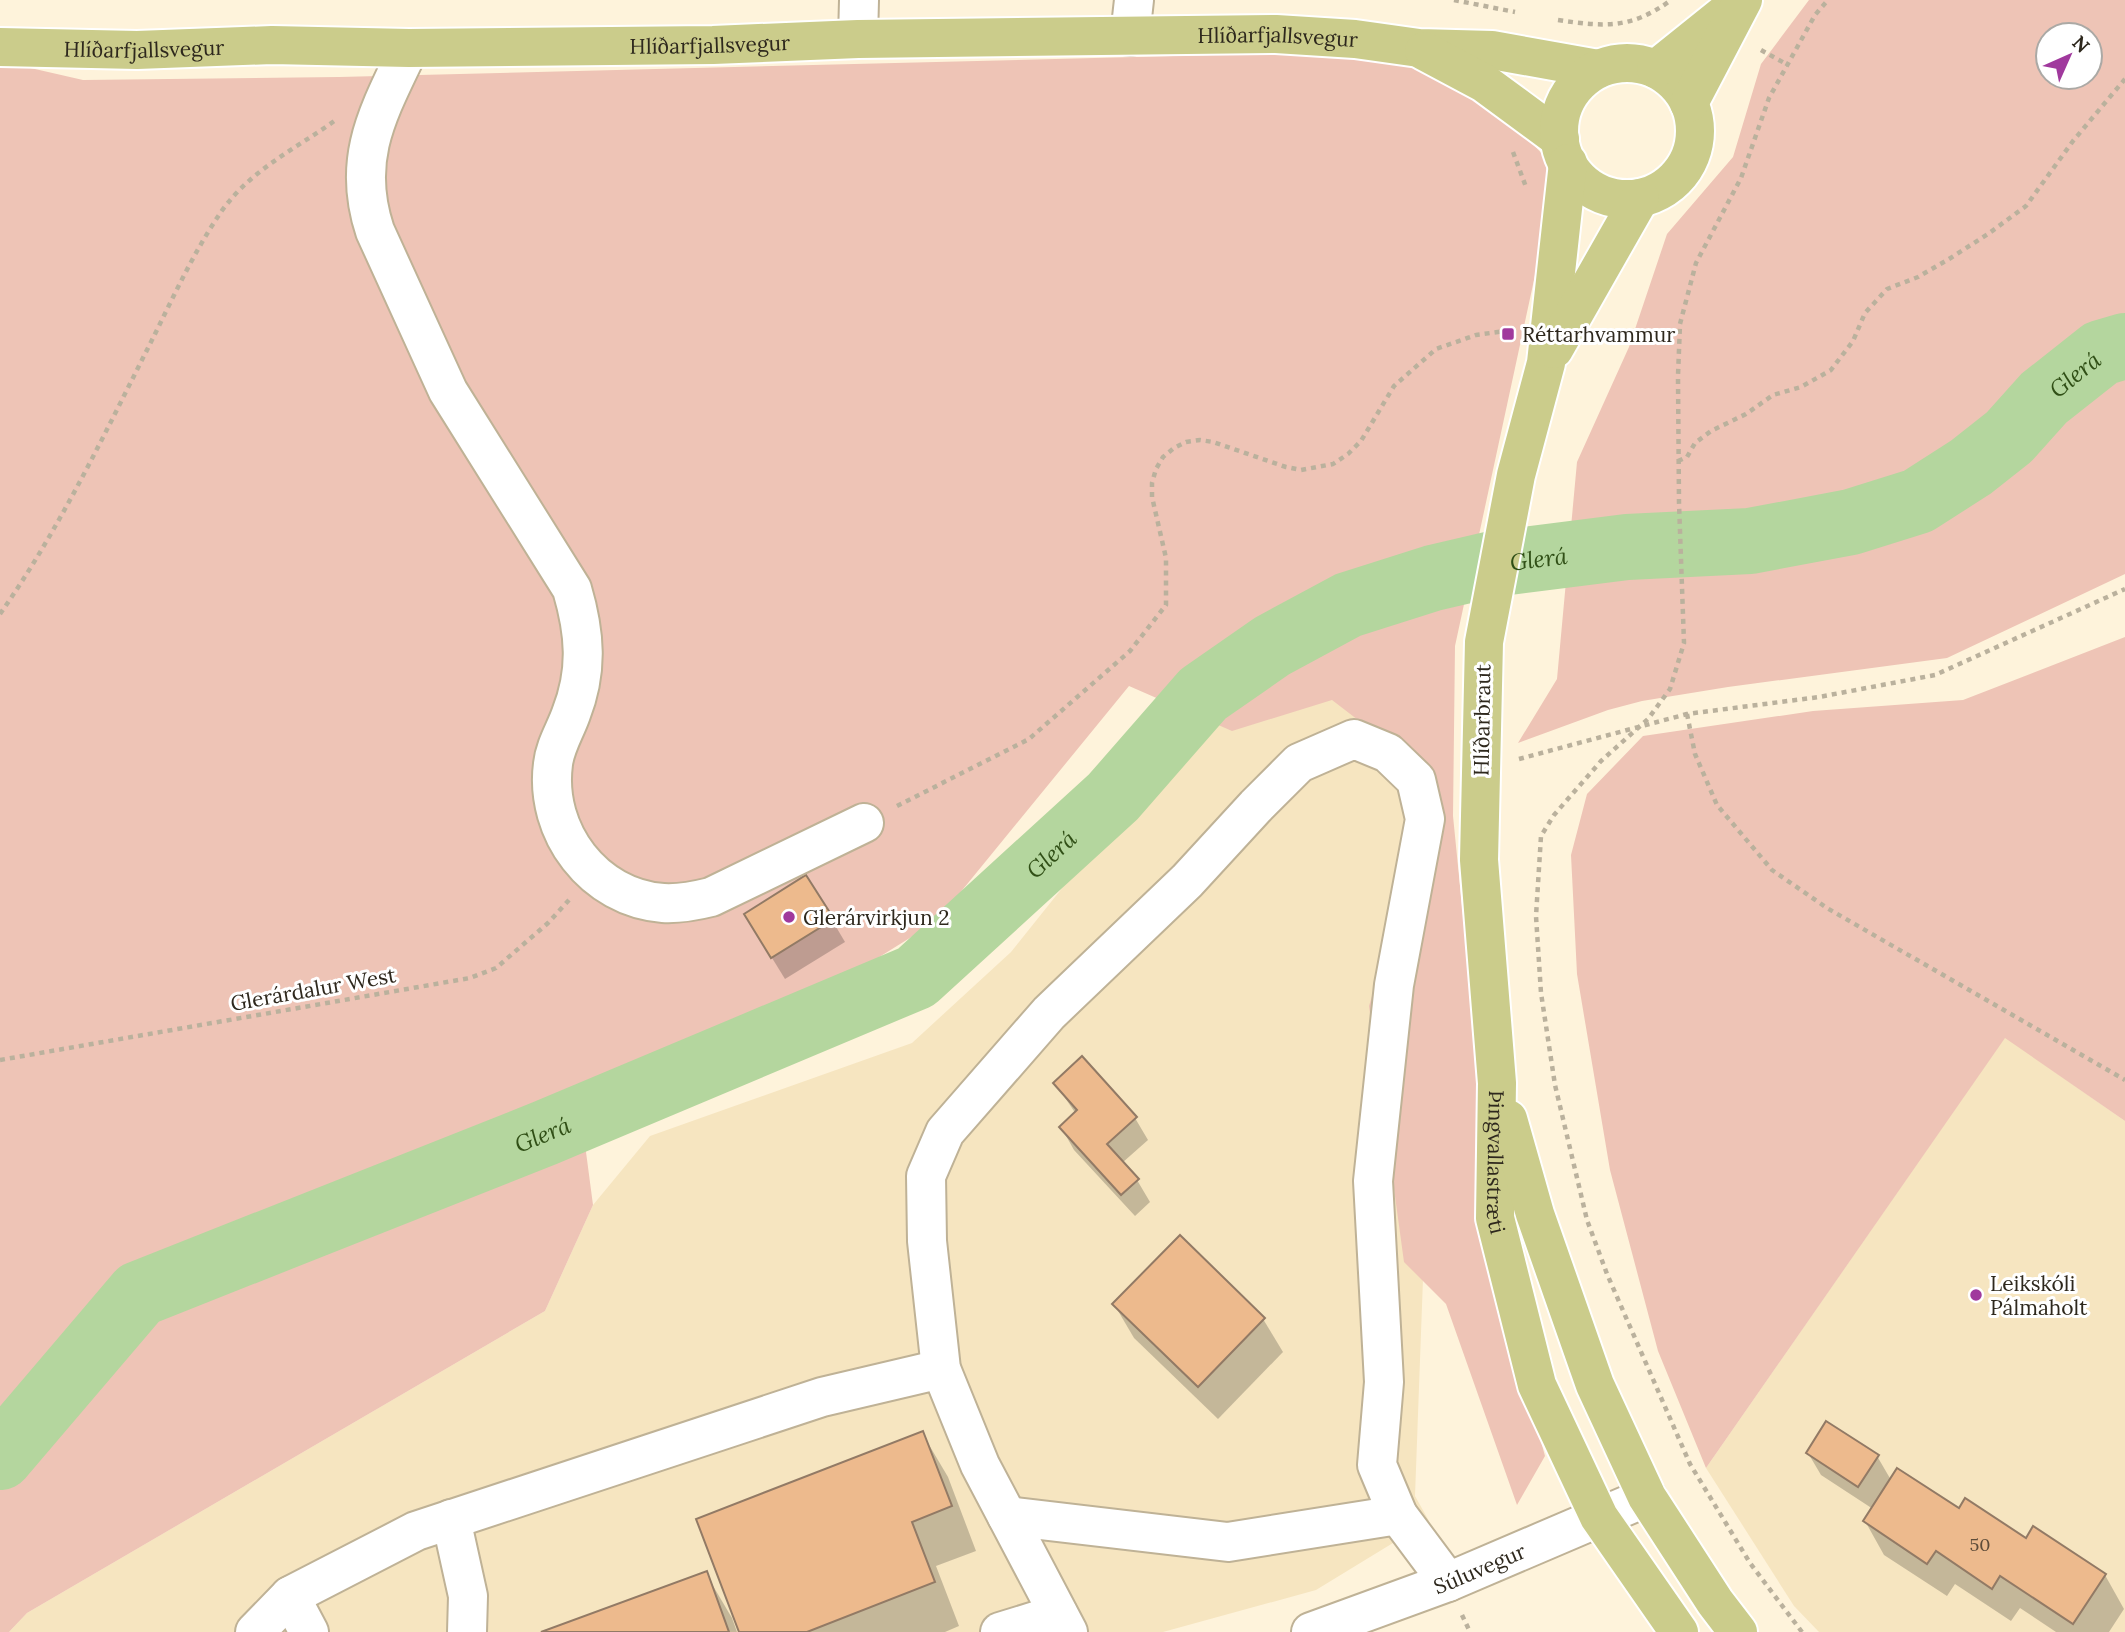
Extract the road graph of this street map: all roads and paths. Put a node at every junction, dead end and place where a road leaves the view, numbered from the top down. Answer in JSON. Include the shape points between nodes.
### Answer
{"nodes":[{"id":1,"x":859,"y":0,"type":"edge"},
{"id":2,"x":1454,"y":0,"type":"edge"},
{"id":3,"x":1671,"y":0,"type":"edge"},
{"id":4,"x":1742,"y":0,"type":"edge"},
{"id":5,"x":1828,"y":0,"type":"edge"},
{"id":6,"x":1540,"y":17,"type":"junction"},
{"id":7,"x":1132,"y":18,"type":"edge"},
{"id":8,"x":858,"y":39,"type":"junction"},
{"id":9,"x":0,"y":47,"type":"edge"},
{"id":10,"x":409,"y":48,"type":"junction"},
{"id":11,"x":1419,"y":48,"type":"junction"},
{"id":12,"x":1530,"y":57,"type":"junction"},
{"id":13,"x":1598,"y":69,"type":"junction"},
{"id":14,"x":1656,"y":69,"type":"junction"},
{"id":15,"x":2125,"y":79,"type":"edge"},
{"id":16,"x":1512,"y":102,"type":"junction"},
{"id":17,"x":1689,"y":103,"type":"junction"},
{"id":18,"x":342,"y":115,"type":"dead end"},
{"id":19,"x":1564,"y":151,"type":"junction"},
{"id":20,"x":1526,"y":190,"type":"dead end"},
{"id":21,"x":1640,"y":198,"type":"junction"},
{"id":22,"x":1518,"y":329,"type":"dead end"},
{"id":23,"x":1546,"y":363,"type":"junction"},
{"id":24,"x":1678,"y":461,"type":"junction"},
{"id":25,"x":2125,"y":589,"type":"edge"},
{"id":26,"x":0,"y":614,"type":"edge"},
{"id":27,"x":1687,"y":714,"type":"junction"},
{"id":28,"x":1637,"y":728,"type":"junction"},
{"id":29,"x":1481,"y":770,"type":"junction"},
{"id":30,"x":864,"y":822,"type":"joint"},
{"id":31,"x":594,"y":874,"type":"junction"},
{"id":32,"x":0,"y":1060,"type":"edge"},
{"id":33,"x":2125,"y":1080,"type":"edge"},
{"id":34,"x":1497,"y":1083,"type":"junction"},
{"id":35,"x":941,"y":1368,"type":"junction"},
{"id":36,"x":1647,"y":1497,"type":"junction"},
{"id":37,"x":1398,"y":1515,"type":"junction"},
{"id":38,"x":1007,"y":1516,"type":"junction"},
{"id":39,"x":1599,"y":1517,"type":"junction"},
{"id":40,"x":451,"y":1519,"type":"junction"},
{"id":41,"x":1448,"y":1582,"type":"junction"},
{"id":42,"x":290,"y":1596,"type":"junction"},
{"id":43,"x":1063,"y":1623,"type":"edge"},
{"id":44,"x":255,"y":1632,"type":"edge"},
{"id":45,"x":309,"y":1632,"type":"edge"},
{"id":46,"x":467,"y":1632,"type":"edge"},
{"id":47,"x":1000,"y":1632,"type":"edge"},
{"id":48,"x":1311,"y":1632,"type":"edge"},
{"id":49,"x":1679,"y":1632,"type":"edge"},
{"id":50,"x":1738,"y":1632,"type":"edge"},
{"id":51,"x":1802,"y":1632,"type":"edge"}],
"edges":[{"from":1,"to":8,"type":"street"},
{"from":2,"to":6,"type":"path"},
{"from":3,"to":6,"type":"path","via":[[1630,22],[1597,26]]},
{"from":4,"to":14,"type":"main road"},
{"from":4,"to":17,"type":"main road"},
{"from":5,"to":24,"type":"path","via":[[1769,98],[1741,178],[1696,263],[1680,324]]},
{"from":6,"to":12,"type":"path"},
{"from":7,"to":8,"type":"main road","name":"Hlíðarfjallsvegur"},
{"from":7,"to":11,"type":"main road","name":"Hlíðarfjallsvegur"},
{"from":8,"to":10,"type":"main road","name":"Hlíðarfjallsvegur"},
{"from":9,"to":10,"type":"main road","name":"Hlíðarfjallsvegur"},
{"from":10,"to":31,"type":"street","via":[[369,140],[365,166],[368,210],[449,391],[572,589],[582,626],[584,670],[559,740],[552,788],[564,836]]},
{"from":11,"to":12,"type":"main road","name":"Hlíðarfjallsvegur","via":[[1492,50]]},
{"from":11,"to":16,"type":"main road","name":"Hlíðarfjallsvegur"},
{"from":12,"to":13,"type":"main road","name":"Hlíðarfjallsvegur"},
{"from":13,"to":14,"type":"main road","via":[[1637,64]]},
{"from":13,"to":19,"type":"main road","name":"Hlíðarbraut","via":[[1568,98],[1561,118]]},
{"from":14,"to":17,"type":"main road","via":[[1681,89]]},
{"from":15,"to":24,"type":"path","via":[[2025,206],[1949,259],[1887,289],[1865,313],[1853,341],[1831,370],[1801,387],[1773,395],[1711,431]]},
{"from":16,"to":19,"type":"main road","name":"Hlíðarfjallsvegur"},
{"from":16,"to":20,"type":"path","via":[[1508,130]]},
{"from":17,"to":21,"type":"main road","via":[[1695,123],[1688,163],[1676,179]]},
{"from":18,"to":26,"type":"path","via":[[267,164],[222,211],[35,561]]},
{"from":19,"to":21,"type":"main road","via":[[1580,180],[1598,192]]},
{"from":19,"to":23,"type":"main road","name":"Hlíðarbraut"},
{"from":21,"to":23,"type":"main road","name":"Hlíðarbraut"},
{"from":22,"to":30,"type":"path","via":[[1476,335],[1436,349],[1394,386],[1361,441],[1333,464],[1301,470],[1200,440],[1174,448],[1160,463],[1152,483],[1166,558],[1166,605],[1130,651],[1029,739]]},
{"from":23,"to":29,"type":"main road","name":"Hlíðarbraut","via":[[1516,475],[1484,642]]},
{"from":24,"to":28,"type":"path","via":[[1684,643],[1670,689]]},
{"from":25,"to":27,"type":"path","via":[[1935,675],[1819,697]]},
{"from":27,"to":28,"type":"path"},
{"from":27,"to":33,"type":"path","via":[[1695,754],[1717,805],[1772,870],[1827,908]]},
{"from":28,"to":29,"type":"path"},
{"from":28,"to":51,"type":"path","via":[[1601,761],[1541,836],[1536,916],[1541,993],[1555,1085],[1587,1220],[1690,1464],[1750,1563]]},
{"from":29,"to":34,"type":"main road","name":"Hlíðarbraut","via":[[1479,860]]},
{"from":30,"to":31,"type":"street","via":[[711,897],[687,903],[638,898]]},
{"from":31,"to":32,"type":"path","name":"Glerárdalur West","via":[[548,923],[496,968],[470,978]]},
{"from":34,"to":36,"type":"main road","name":"Þingvallastræti","via":[[1535,1214],[1595,1385]]},
{"from":34,"to":39,"type":"main road","name":"Þingvallastræti","via":[[1494,1218],[1537,1385]]},
{"from":35,"to":37,"type":"street","via":[[926,1176],[945,1132],[1049,1013],[1187,881],[1299,764],[1354,739],[1388,753],[1416,780],[1425,819],[1394,985],[1373,1181],[1384,1382],[1377,1465]]},
{"from":35,"to":38,"type":"street","via":[[980,1465]]},
{"from":35,"to":40,"type":"street","via":[[822,1397]]},
{"from":36,"to":39,"type":"street","name":"Súluvegur"},
{"from":36,"to":50,"type":"main road","name":"Þingvallastræti"},
{"from":37,"to":38,"type":"street","via":[[1228,1542]]},
{"from":37,"to":41,"type":"street"},
{"from":38,"to":43,"type":"street"},
{"from":39,"to":41,"type":"street","name":"Súluvegur"},
{"from":39,"to":49,"type":"main road","name":"Þingvallastræti"},
{"from":40,"to":42,"type":"street","via":[[416,1531]]},
{"from":40,"to":46,"type":"street","via":[[468,1596]]},
{"from":41,"to":48,"type":"street","name":"Súluvegur"},
{"from":42,"to":44,"type":"street"},
{"from":42,"to":45,"type":"street"},
{"from":43,"to":47,"type":"street"}]}
